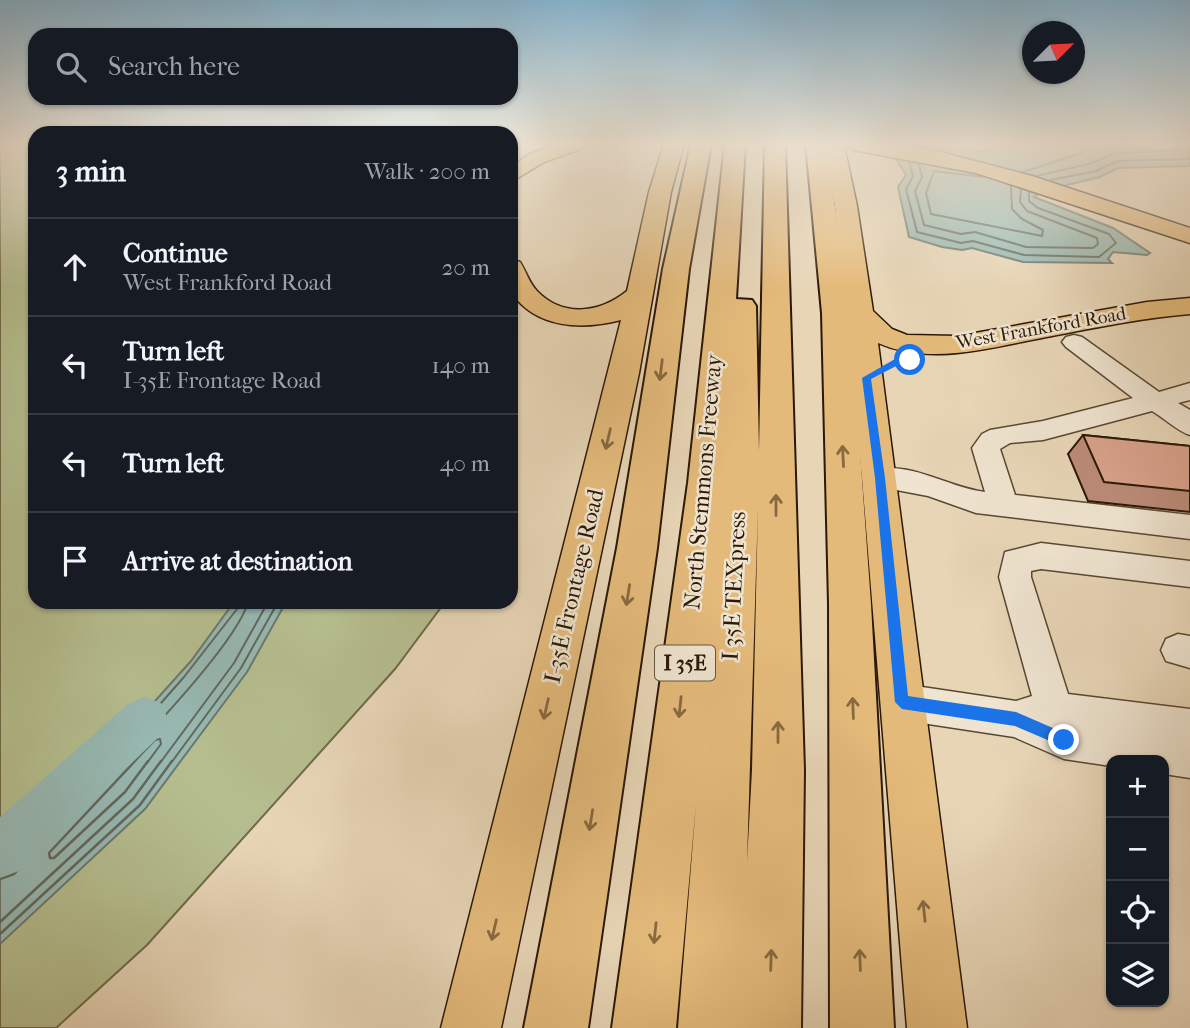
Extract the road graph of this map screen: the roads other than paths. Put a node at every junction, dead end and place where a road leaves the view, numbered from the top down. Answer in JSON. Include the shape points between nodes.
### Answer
{"nodes":[{"id":1,"x":660,"y":192,"type":"edge"},
{"id":2,"x":688,"y":192,"type":"edge"},
{"id":3,"x":737,"y":192,"type":"edge"},
{"id":4,"x":740,"y":192,"type":"edge"},
{"id":5,"x":775,"y":192,"type":"edge"},
{"id":6,"x":831,"y":192,"type":"edge"},
{"id":7,"x":835,"y":192,"type":"edge"},
{"id":8,"x":1065,"y":192,"type":"edge"},
{"id":9,"x":1078,"y":192,"type":"edge"},
{"id":10,"x":738,"y":203,"type":"junction"},
{"id":11,"x":835,"y":206,"type":"junction"},
{"id":12,"x":1175,"y":226,"type":"edge"},
{"id":13,"x":1190,"y":236,"type":"edge"},
{"id":14,"x":518,"y":280,"type":"edge"},
{"id":15,"x":653,"y":300,"type":"junction"},
{"id":16,"x":746,"y":303,"type":"junction"},
{"id":17,"x":1190,"y":306,"type":"edge"},
{"id":18,"x":518,"y":312,"type":"edge"},
{"id":19,"x":848,"y":313,"type":"junction"},
{"id":20,"x":1190,"y":323,"type":"edge"},
{"id":21,"x":589,"y":325,"type":"junction"},
{"id":22,"x":1064,"y":335,"type":"junction"},
{"id":23,"x":624,"y":373,"type":"junction"},
{"id":24,"x":867,"y":378,"type":"junction"},
{"id":25,"x":1190,"y":391,"type":"edge"},
{"id":26,"x":1155,"y":402,"type":"junction"},
{"id":27,"x":1050,"y":432,"type":"junction"},
{"id":28,"x":1114,"y":438,"type":"edge"},
{"id":29,"x":1186,"y":439,"type":"edge"},
{"id":30,"x":880,"y":478,"type":"junction"},
{"id":31,"x":1003,"y":505,"type":"junction"},
{"id":32,"x":1190,"y":527,"type":"edge"},
{"id":33,"x":1190,"y":574,"type":"edge"},
{"id":34,"x":902,"y":702,"type":"junction"},
{"id":35,"x":1055,"y":710,"type":"junction"},
{"id":36,"x":1016,"y":719,"type":"junction"},
{"id":37,"x":1190,"y":728,"type":"edge"},
{"id":38,"x":1190,"y":758,"type":"edge"},
{"id":39,"x":471,"y":1028,"type":"edge"},
{"id":40,"x":556,"y":1028,"type":"edge"},
{"id":41,"x":644,"y":1028,"type":"edge"},
{"id":42,"x":710,"y":1028,"type":"edge"},
{"id":43,"x":769,"y":1028,"type":"edge"},
{"id":44,"x":862,"y":1028,"type":"edge"},
{"id":45,"x":937,"y":1028,"type":"edge"}],
"edges":[{"from":1,"to":15,"type":"main road","name":"I-35E Frontage Road"},
{"from":2,"to":15,"type":"highway"},
{"from":3,"to":10,"type":"highway"},
{"from":4,"to":10,"type":"highway","name":"I 35E TEXpress"},
{"from":5,"to":16,"type":"highway","name":"North Stemmons Freeway","number":"I 35E","via":[[775,206]]},
{"from":6,"to":11,"type":"highway"},
{"from":7,"to":11,"type":"main road"},
{"from":8,"to":12,"type":"main road"},
{"from":9,"to":12,"type":"main road"},
{"from":10,"to":16,"type":"highway","name":"I 35E TEXpress"},
{"from":11,"to":19,"type":"highway"},
{"from":12,"to":13,"type":"main road"},
{"from":14,"to":21,"type":"main road","via":[[526,295],[540,306]]},
{"from":15,"to":21,"type":"main road"},
{"from":15,"to":23,"type":"main road","name":"I-35E Frontage Road"},
{"from":15,"to":40,"type":"highway","one_way":true,"via":[[648,477]]},
{"from":16,"to":41,"type":"highway","name":"North Stemmons Freeway","number":"I 35E","one_way":true,"via":[[706,483]]},
{"from":16,"to":42,"type":"highway","name":"I 35E TEXpress"},
{"from":43,"to":16,"type":"highway","name":"North Stemmons Freeway","number":"I 35E","one_way":true,"via":[[778,770]]},
{"from":17,"to":22,"type":"main road","name":"West Frankford Road","via":[[1147,310]]},
{"from":18,"to":21,"type":"main road","via":[[545,326]]},
{"from":19,"to":22,"type":"main road","name":"West Frankford Road","via":[[882,335],[914,345]]},
{"from":19,"to":24,"type":"main road"},
{"from":44,"to":19,"type":"highway","one_way":true,"via":[[850,604]]},
{"from":20,"to":22,"type":"main road","name":"West Frankford Road"},
{"from":21,"to":23,"type":"main road","via":[[613,345]]},
{"from":22,"to":24,"type":"main road","name":"West Frankford Road","via":[[1016,352],[898,361]]},
{"from":22,"to":26,"type":"lane"},
{"from":23,"to":39,"type":"main road","name":"I-35E Frontage Road","one_way":true},
{"from":24,"to":30,"type":"main road"},
{"from":25,"to":26,"type":"lane"},
{"from":26,"to":27,"type":"lane","via":[[1062,423]]},
{"from":26,"to":29,"type":"lane","via":[[1184,418]]},
{"from":27,"to":28,"type":"lane"},
{"from":27,"to":31,"type":"lane","via":[[1013,433],[989,442],[986,448]]},
{"from":30,"to":31,"type":"lane"},
{"from":30,"to":34,"type":"main road"},
{"from":31,"to":32,"type":"lane"},
{"from":33,"to":35,"type":"lane","via":[[1041,555],[1016,561],[1014,577]]},
{"from":34,"to":36,"type":"lane"},
{"from":45,"to":34,"type":"main road","one_way":true},
{"from":35,"to":36,"type":"lane"},
{"from":35,"to":37,"type":"lane"},
{"from":36,"to":38,"type":"lane","via":[[1064,740]]}]}
